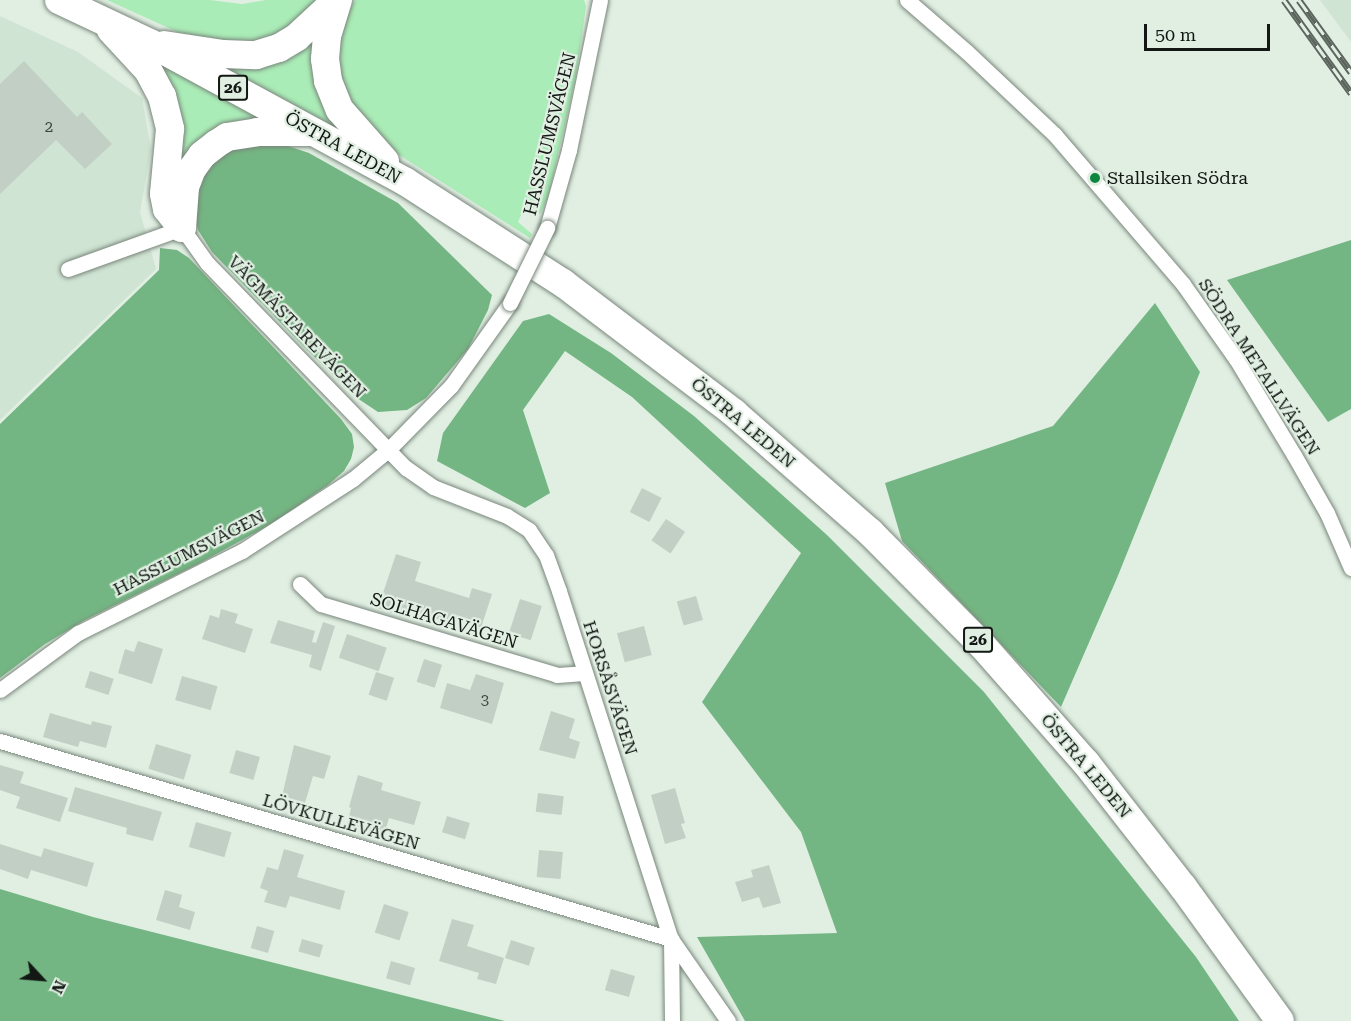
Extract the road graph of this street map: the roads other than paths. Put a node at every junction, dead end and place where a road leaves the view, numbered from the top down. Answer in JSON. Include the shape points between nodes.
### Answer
{"nodes":[{"id":1,"x":59,"y":0,"type":"edge"},
{"id":2,"x":338,"y":0,"type":"edge"},
{"id":3,"x":907,"y":0,"type":"edge"},
{"id":4,"x":604,"y":7,"type":"edge"},
{"id":5,"x":103,"y":20,"type":"junction"},
{"id":6,"x":150,"y":43,"type":"junction"},
{"id":7,"x":316,"y":132,"type":"junction"},
{"id":8,"x":406,"y":182,"type":"junction"},
{"id":9,"x":182,"y":228,"type":"junction"},
{"id":10,"x":68,"y":269,"type":"dead end"},
{"id":11,"x":388,"y":450,"type":"junction"},
{"id":12,"x":1351,"y":568,"type":"edge"},
{"id":13,"x":300,"y":584,"type":"dead end"},
{"id":14,"x":584,"y":673,"type":"junction"},
{"id":15,"x":0,"y":690,"type":"edge"},
{"id":16,"x":0,"y":741,"type":"edge"},
{"id":17,"x":671,"y":939,"type":"junction"},
{"id":18,"x":672,"y":1021,"type":"edge"},
{"id":19,"x":728,"y":1021,"type":"edge"},
{"id":20,"x":1280,"y":1021,"type":"edge"}],
"edges":[{"from":1,"to":5,"type":"highway","name":"ÖSTRA LEDEN","number":"26"},
{"from":2,"to":6,"type":"highway","via":[[297,37],[256,55]]},
{"from":2,"to":8,"type":"highway","via":[[327,36],[328,81],[340,110]]},
{"from":3,"to":12,"type":"street","name":"SÖDRA METALLVÄGEN","via":[[1055,135],[1183,284],[1236,359],[1294,455],[1327,513]]},
{"from":4,"to":11,"type":"street","name":"HASSLUMSVÄGEN","bridge":true,"via":[[547,228],[510,303],[451,386]]},
{"from":5,"to":6,"type":"highway","name":"ÖSTRA LEDEN","number":"26"},
{"from":5,"to":9,"type":"highway","via":[[147,70],[162,96],[170,129],[164,194],[167,209]]},
{"from":6,"to":7,"type":"highway","name":"ÖSTRA LEDEN","number":"26"},
{"from":7,"to":8,"type":"highway","name":"ÖSTRA LEDEN","number":"26"},
{"from":7,"to":9,"type":"highway","via":[[257,132],[227,137],[216,144],[202,155],[188,178]]},
{"from":8,"to":20,"type":"highway","name":"ÖSTRA LEDEN","number":"26","via":[[588,302],[734,413],[870,532],[981,644],[1086,763],[1183,887]]},
{"from":9,"to":10,"type":"street"},
{"from":9,"to":11,"type":"street","name":"VÄGMÄSTAREVÄGEN","via":[[207,263]]},
{"from":11,"to":14,"type":"street","name":"HORSÅSVÄGEN","via":[[433,487],[507,516],[529,530],[546,555]]},
{"from":11,"to":15,"type":"street","name":"HASSLUMSVÄGEN","via":[[353,479],[242,551],[78,633]]},
{"from":13,"to":14,"type":"street","name":"SOLHAGAVÄGEN","via":[[321,604],[557,675]]},
{"from":14,"to":17,"type":"street","name":"HORSÅSVÄGEN"},
{"from":16,"to":17,"type":"street","name":"LÖVKULLEVÄGEN"},
{"from":17,"to":18,"type":"street","name":"HORSÅSVÄGEN"},
{"from":17,"to":19,"type":"street"}]}
